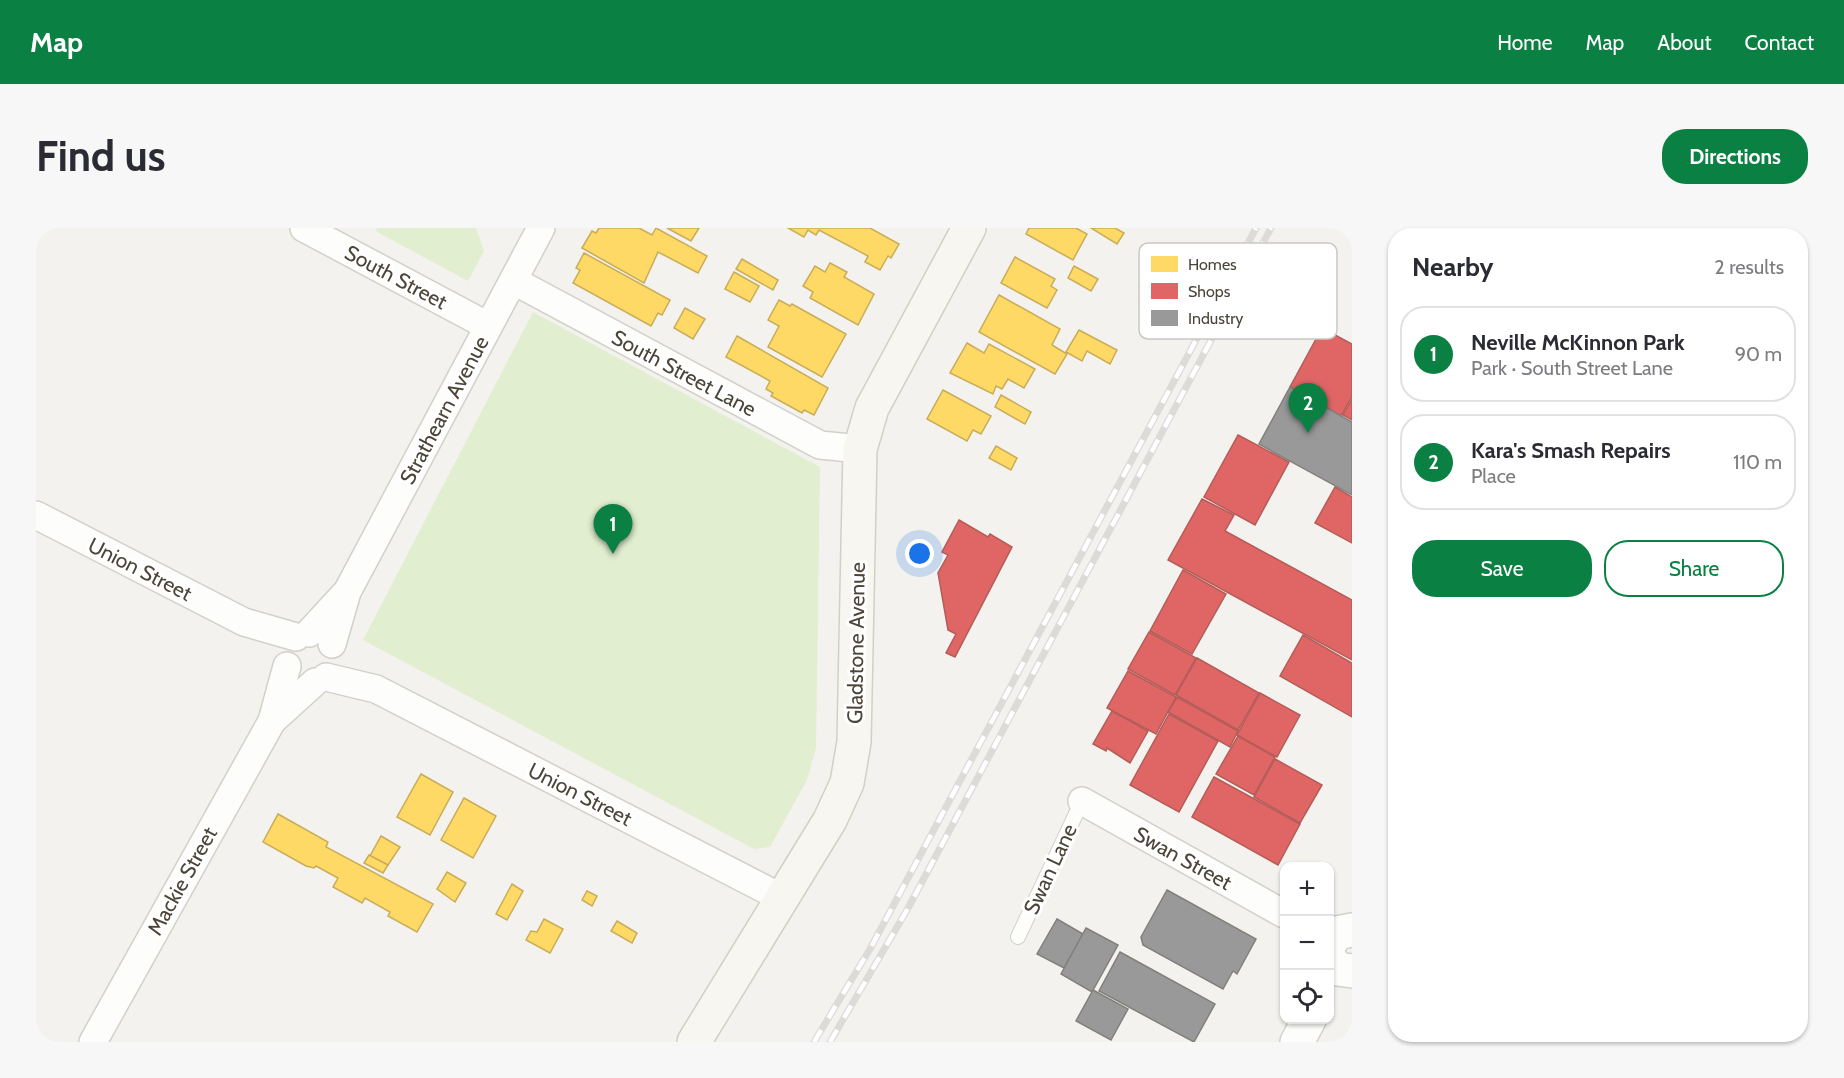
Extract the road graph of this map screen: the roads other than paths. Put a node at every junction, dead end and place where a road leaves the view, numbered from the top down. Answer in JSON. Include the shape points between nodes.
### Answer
{"nodes":[{"id":1,"x":304,"y":228,"type":"edge"},
{"id":2,"x":541,"y":228,"type":"edge"},
{"id":3,"x":969,"y":228,"type":"edge"},
{"id":4,"x":514,"y":281,"type":"junction"},
{"id":5,"x":488,"y":326,"type":"junction"},
{"id":6,"x":860,"y":449,"type":"junction"},
{"id":7,"x":36,"y":515,"type":"edge"},
{"id":8,"x":244,"y":622,"type":"junction"},
{"id":9,"x":319,"y":654,"type":"junction"},
{"id":10,"x":287,"y":664,"type":"junction"},
{"id":11,"x":272,"y":721,"type":"junction"},
{"id":12,"x":1082,"y":801,"type":"joint"},
{"id":13,"x":784,"y":899,"type":"junction"},
{"id":14,"x":1280,"y":912,"type":"edge"},
{"id":15,"x":1018,"y":937,"type":"dead end"},
{"id":16,"x":1307,"y":1024,"type":"edge"},
{"id":17,"x":93,"y":1042,"type":"edge"},
{"id":18,"x":694,"y":1042,"type":"edge"},
{"id":19,"x":1297,"y":1042,"type":"edge"}],
"edges":[{"from":1,"to":5,"type":"street","name":"South Street"},
{"from":2,"to":4,"type":"street","name":"Strathearn Avenue"},
{"from":3,"to":6,"type":"main road","name":"Gladstone Avenue","via":[[876,400]]},
{"from":4,"to":5,"type":"street","name":"Strathearn Avenue"},
{"from":4,"to":6,"type":"street","name":"South Street Lane","via":[[820,445]]},
{"from":5,"to":9,"type":"street","name":"Strathearn Avenue","via":[[347,592]]},
{"from":6,"to":13,"type":"main road","name":"Gladstone Avenue","via":[[852,762],[839,802]]},
{"from":7,"to":8,"type":"street","name":"Union Street"},
{"from":8,"to":9,"type":"street","name":"Union Street"},
{"from":8,"to":10,"type":"street","name":"Union Street"},
{"from":9,"to":10,"type":"street","name":"Union Street","via":[[297,678]]},
{"from":9,"to":11,"type":"street"},
{"from":9,"to":13,"type":"street","name":"Union Street","via":[[376,689]]},
{"from":10,"to":11,"type":"street"},
{"from":11,"to":17,"type":"street","name":"Mackie Street"},
{"from":12,"to":14,"type":"street","name":"Swan Street"},
{"from":12,"to":15,"type":"lane","name":"Swan Lane"},
{"from":13,"to":18,"type":"main road","name":"Gladstone Avenue"},
{"from":16,"to":19,"type":"street"}]}
